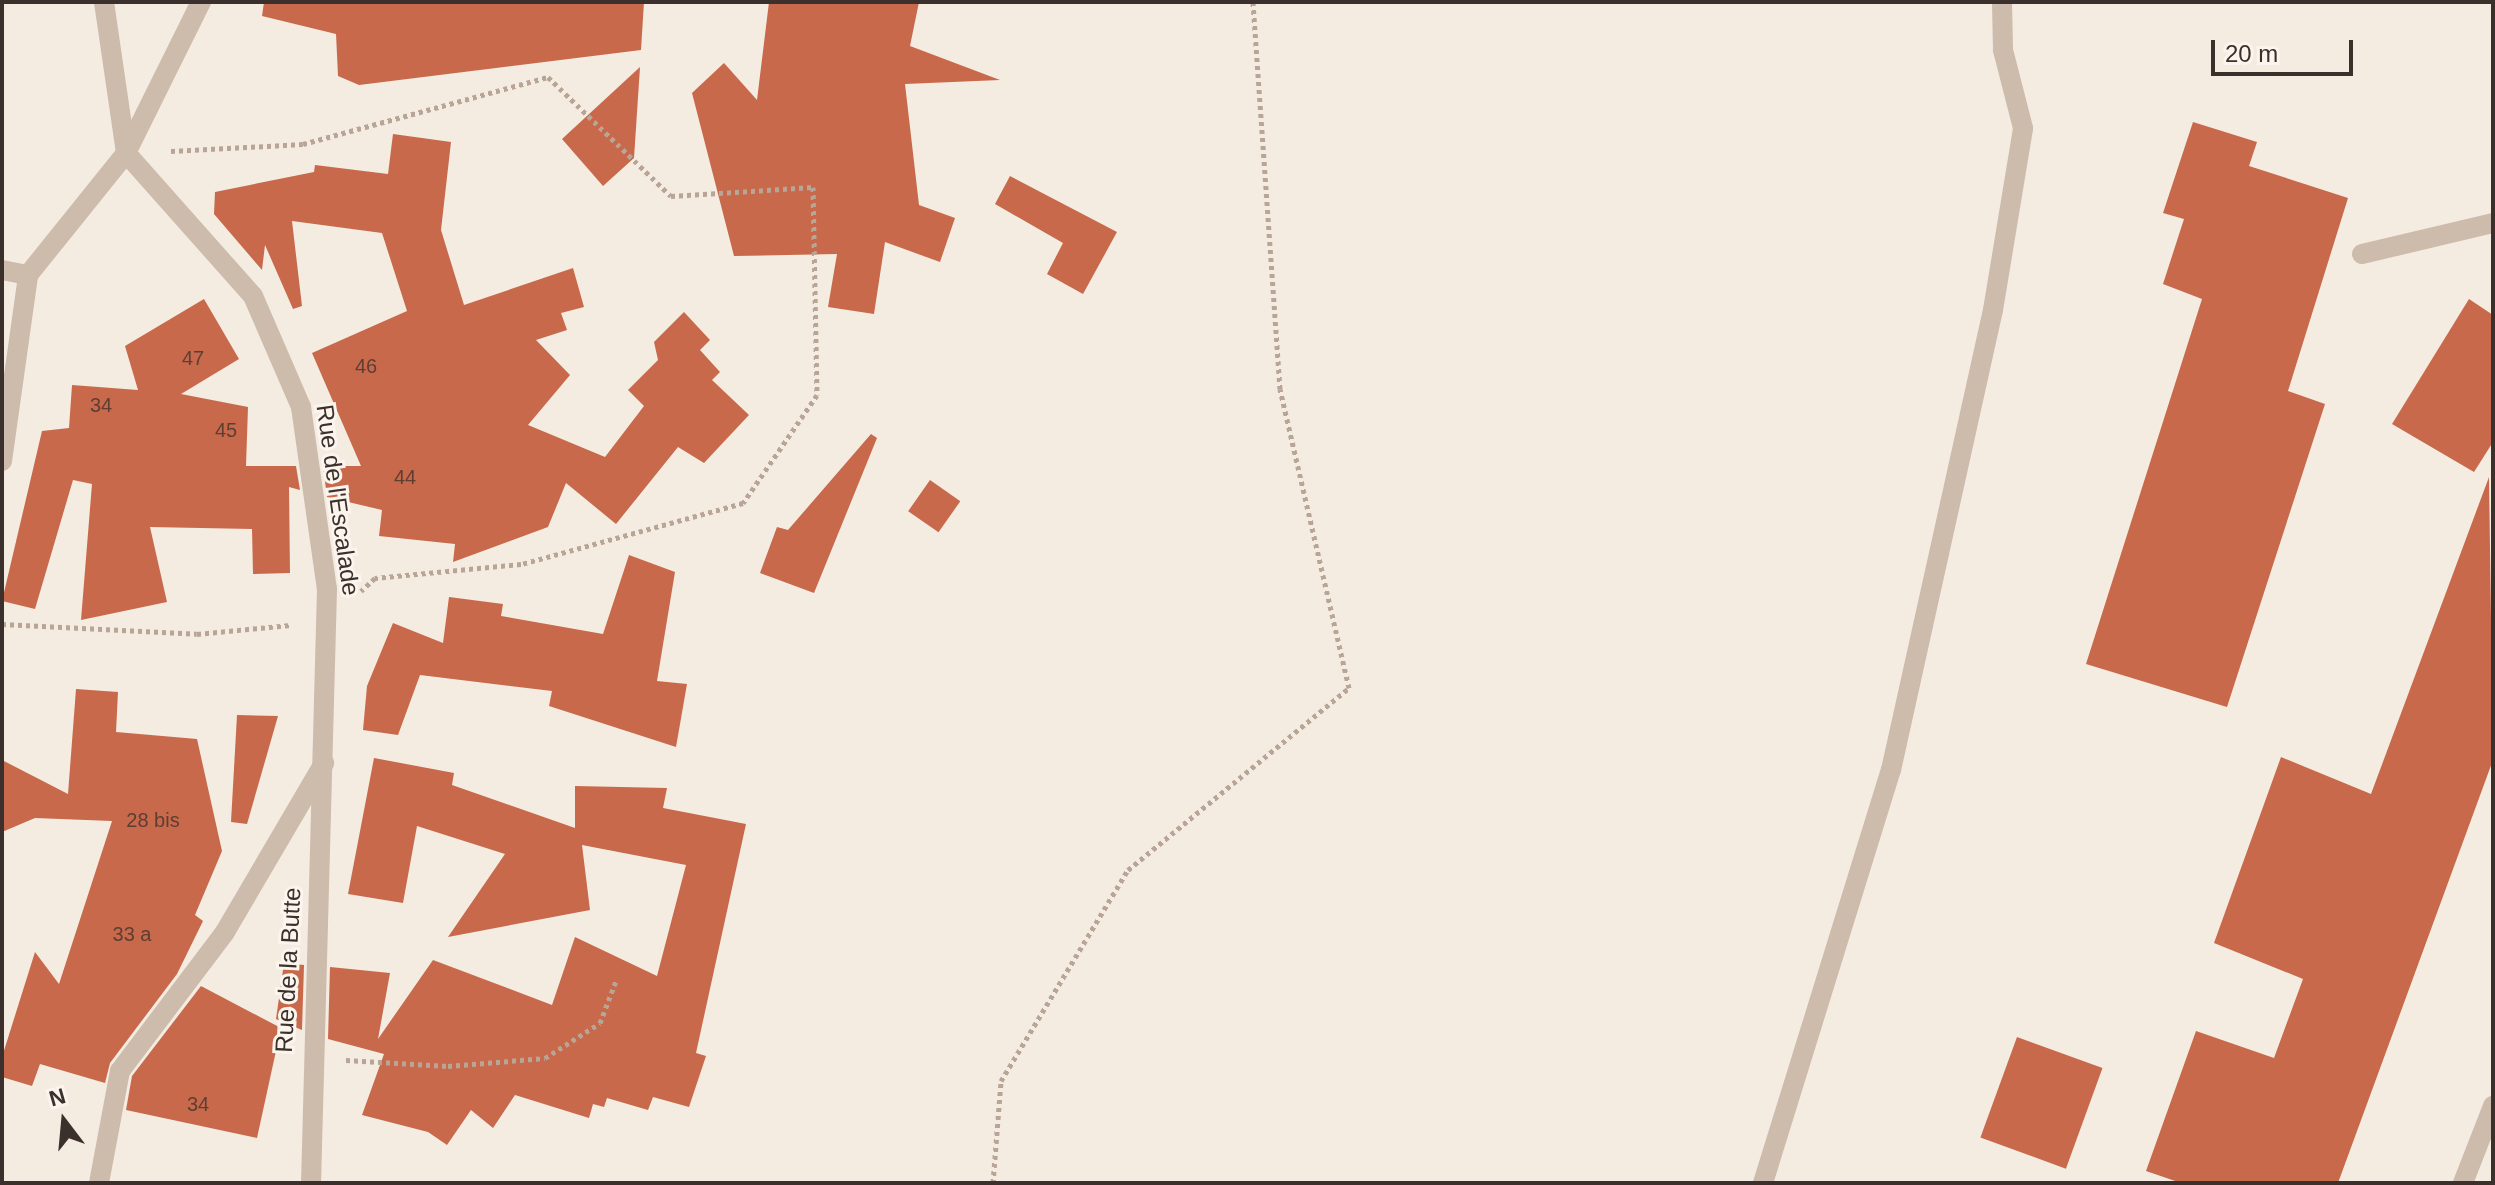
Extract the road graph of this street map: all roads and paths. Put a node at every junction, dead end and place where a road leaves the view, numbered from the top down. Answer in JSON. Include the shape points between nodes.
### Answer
{"nodes":[{"id":1,"x":104,"y":2,"type":"edge"},
{"id":2,"x":201,"y":2,"type":"edge"},
{"id":3,"x":1253,"y":2,"type":"edge"},
{"id":4,"x":2002,"y":2,"type":"edge"},
{"id":5,"x":126,"y":153,"type":"junction"},
{"id":6,"x":2493,"y":223,"type":"edge"},
{"id":7,"x":2362,"y":254,"type":"dead end"},
{"id":8,"x":2,"y":270,"type":"edge"},
{"id":9,"x":28,"y":275,"type":"junction"},
{"id":10,"x":2,"y":461,"type":"edge"},
{"id":11,"x":327,"y":622,"type":"junction"},
{"id":12,"x":2,"y":624,"type":"edge"},
{"id":13,"x":326,"y":759,"type":"junction"},
{"id":14,"x":617,"y":978,"type":"dead end"},
{"id":15,"x":309,"y":1057,"type":"junction"},
{"id":16,"x":2493,"y":1106,"type":"edge"},
{"id":17,"x":99,"y":1183,"type":"edge"},
{"id":18,"x":311,"y":1183,"type":"edge"},
{"id":19,"x":993,"y":1183,"type":"edge"},
{"id":20,"x":1763,"y":1183,"type":"edge"},
{"id":21,"x":2463,"y":1183,"type":"edge"}],
"edges":[{"from":1,"to":5,"type":"street"},
{"from":2,"to":5,"type":"street"},
{"from":3,"to":19,"type":"path","via":[[1280,389],[1349,688],[1128,870],[1001,1081]]},
{"from":4,"to":20,"type":"street","via":[[2003,50],[2023,128],[1993,310],[1891,770]]},
{"from":5,"to":9,"type":"street"},
{"from":5,"to":11,"type":"street","name":"Rue de l'Escalade","via":[[253,296],[301,407]]},
{"from":5,"to":11,"type":"path","via":[[303,144],[548,77],[671,196],[813,187],[817,395],[743,503],[521,564],[375,578]]},
{"from":6,"to":7,"type":"street"},
{"from":8,"to":9,"type":"street"},
{"from":9,"to":10,"type":"street"},
{"from":11,"to":12,"type":"path","via":[[197,634]]},
{"from":11,"to":13,"type":"street","name":"Rue de l'Escalade"},
{"from":13,"to":15,"type":"street","name":"Rue de la Butte"},
{"from":13,"to":17,"type":"street","name":"Rue de l'Escalade","via":[[225,932],[120,1071]]},
{"from":14,"to":15,"type":"path","via":[[600,1023],[545,1058],[448,1066]]},
{"from":15,"to":18,"type":"street","name":"Rue de la Butte"},
{"from":16,"to":21,"type":"street"}]}
